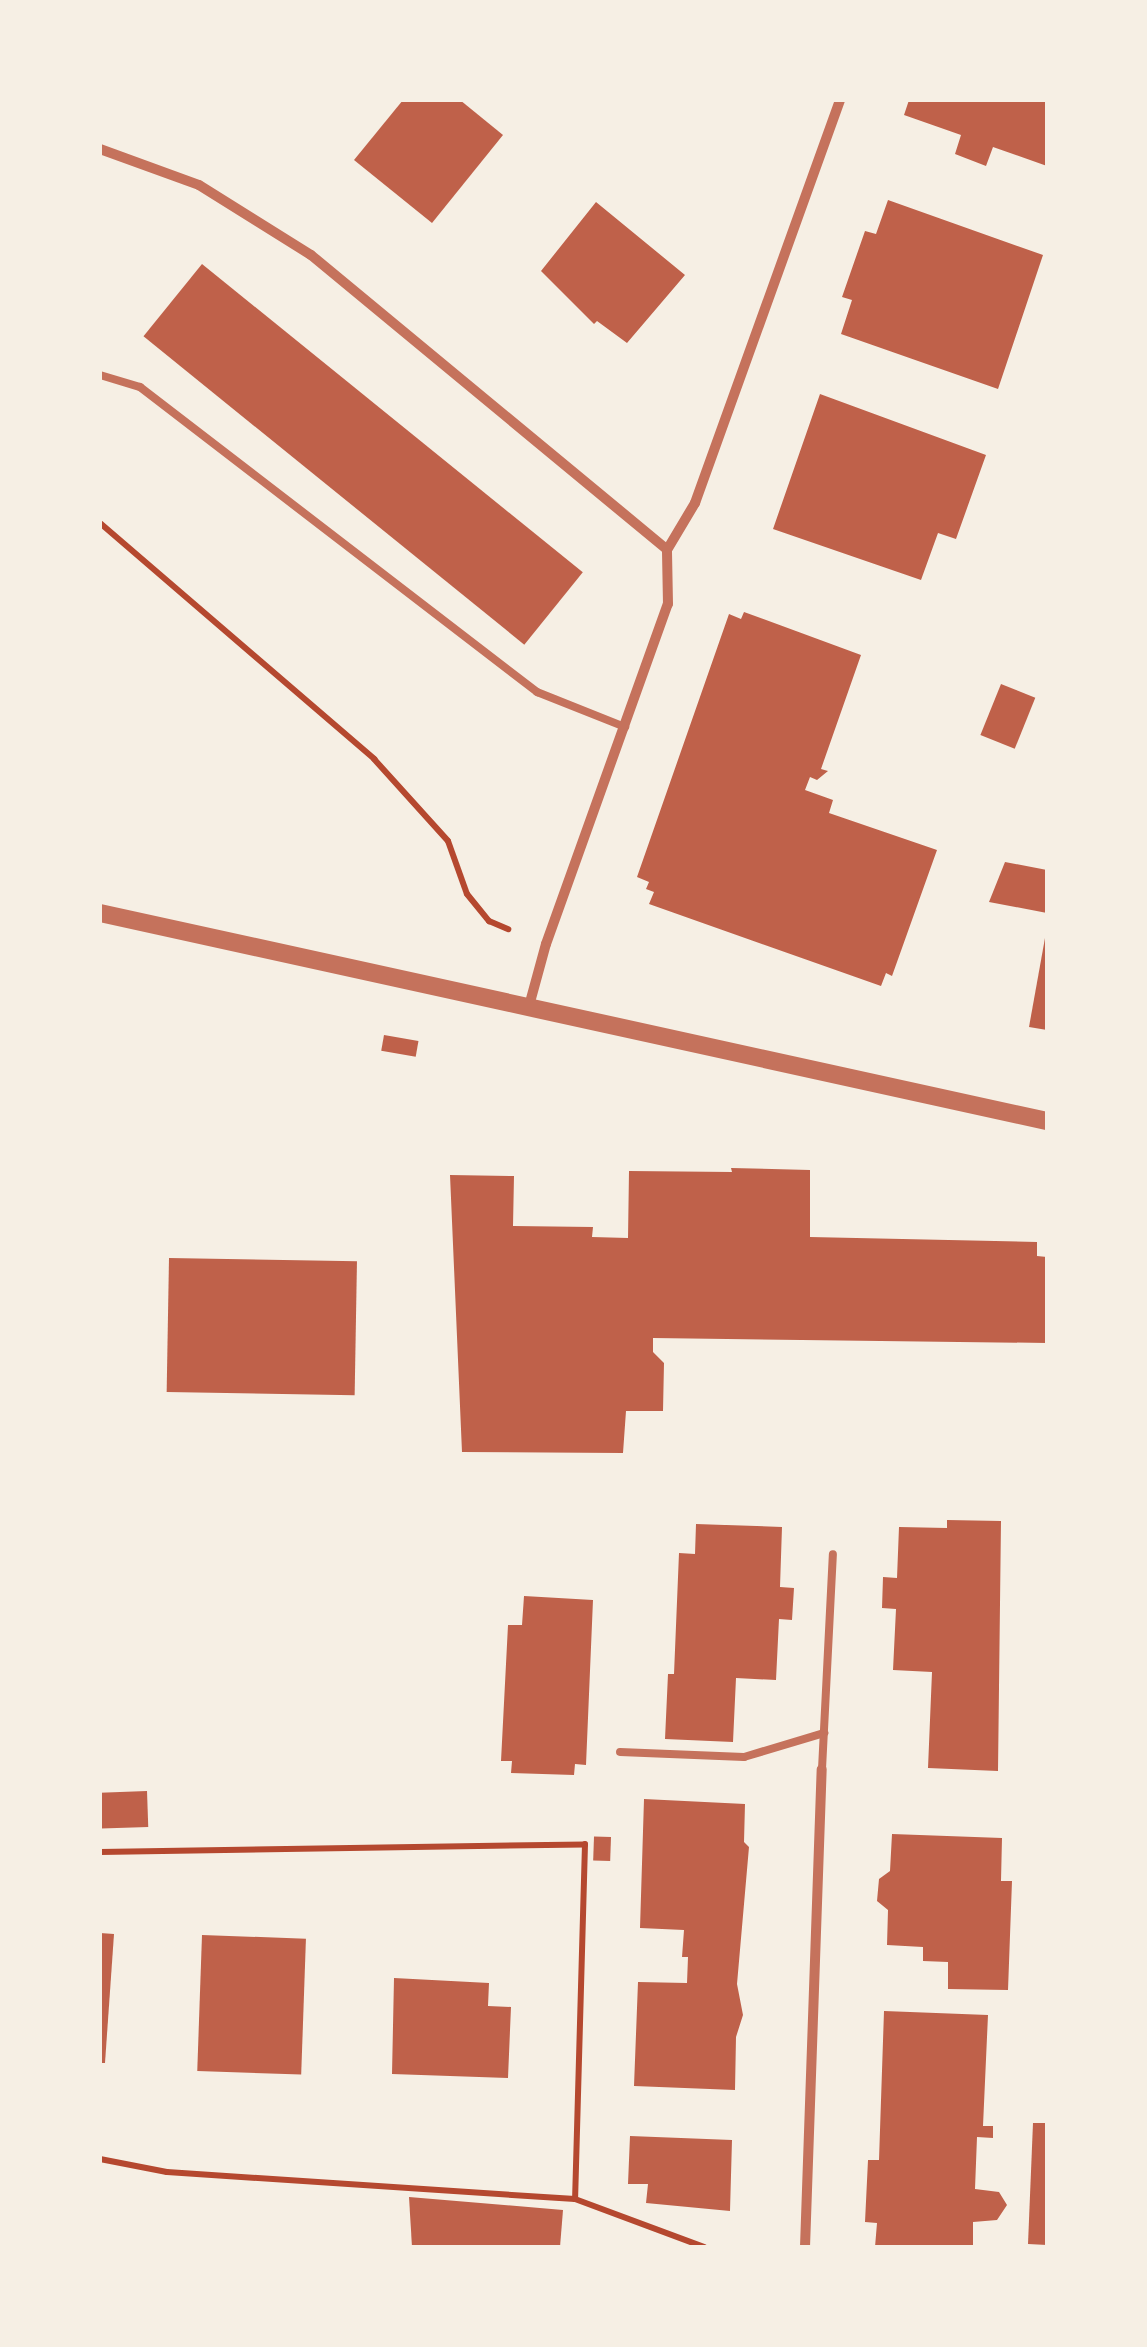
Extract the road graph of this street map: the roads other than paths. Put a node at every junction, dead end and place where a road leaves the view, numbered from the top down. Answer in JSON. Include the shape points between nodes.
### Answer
{"nodes":[{"id":1,"x":840,"y":100,"type":"edge"},
{"id":2,"x":100,"y":149,"type":"edge"},
{"id":3,"x":100,"y":374,"type":"edge"},
{"id":4,"x":667,"y":550,"type":"junction"},
{"id":5,"x":624,"y":727,"type":"junction"},
{"id":6,"x":100,"y":914,"type":"edge"},
{"id":7,"x":529,"y":1006,"type":"junction"},
{"id":8,"x":1047,"y":1121,"type":"edge"},
{"id":9,"x":834,"y":1554,"type":"dead end"},
{"id":10,"x":824,"y":1732,"type":"junction"},
{"id":11,"x":620,"y":1752,"type":"dead end"},
{"id":12,"x":822,"y":1769,"type":"joint"},
{"id":13,"x":804,"y":2247,"type":"edge"}],
"edges":[{"from":1,"to":4,"type":"street","via":[[695,503]]},
{"from":2,"to":4,"type":"street","via":[[200,185],[311,255]]},
{"from":3,"to":5,"type":"lane","via":[[140,387],[537,692]]},
{"from":4,"to":5,"type":"street","via":[[668,604]]},
{"from":5,"to":7,"type":"street"},
{"from":6,"to":7,"type":"street"},
{"from":7,"to":8,"type":"street"},
{"from":9,"to":10,"type":"lane"},
{"from":10,"to":11,"type":"lane","via":[[744,1757]]},
{"from":10,"to":12,"type":"lane"},
{"from":12,"to":13,"type":"street"}]}
